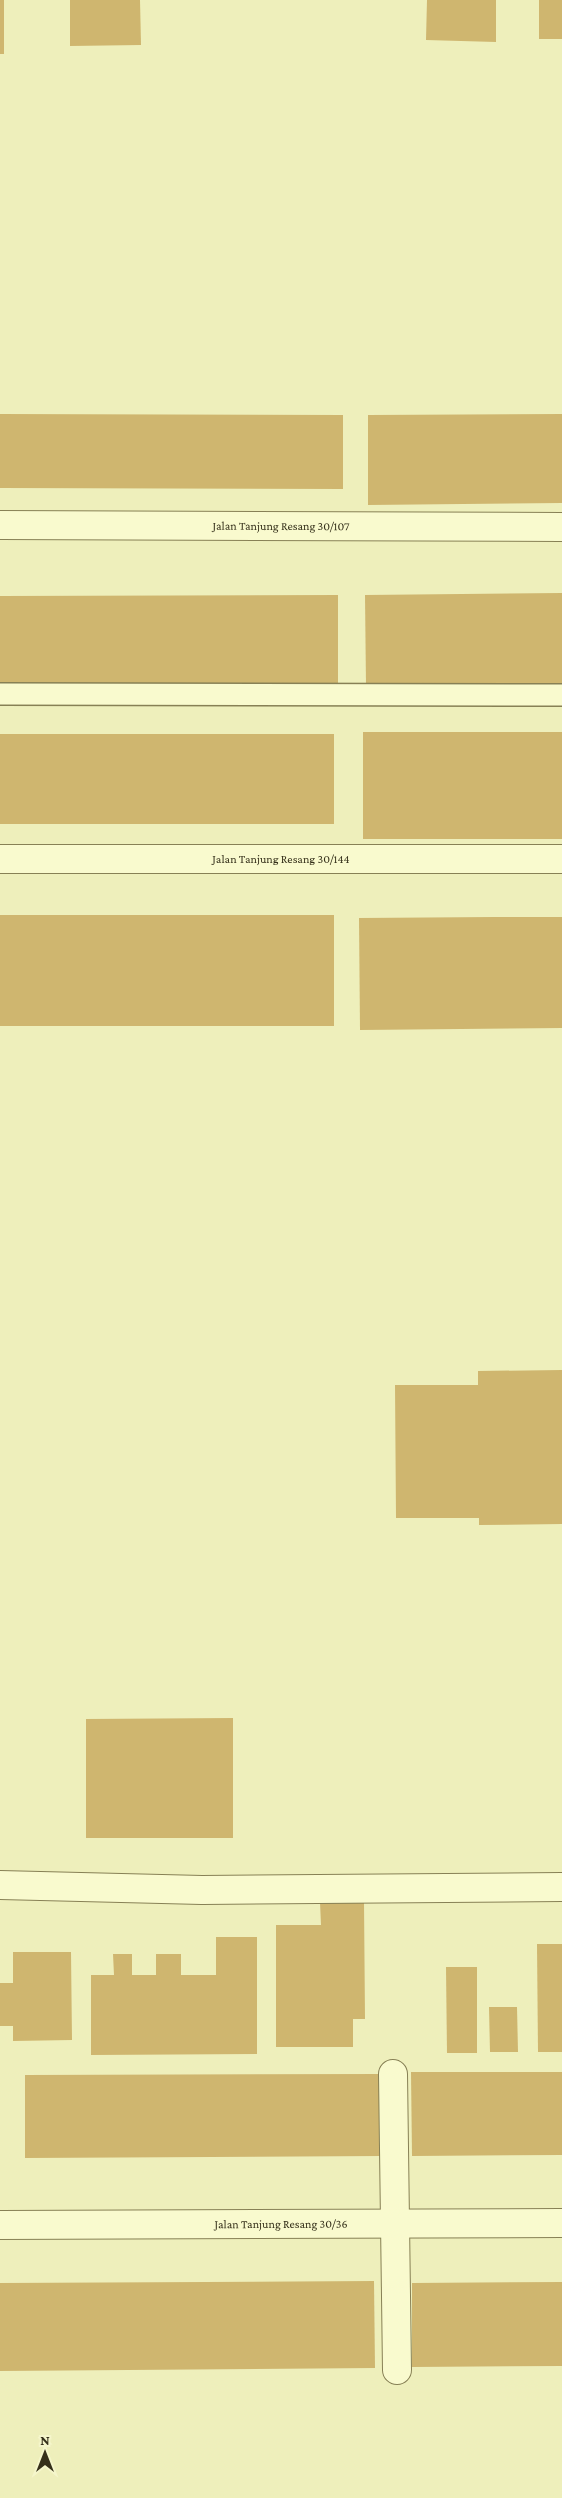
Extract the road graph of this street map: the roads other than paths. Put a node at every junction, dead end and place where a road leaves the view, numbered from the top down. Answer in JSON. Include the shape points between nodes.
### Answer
{"nodes":[{"id":1,"x":0,"y":525,"type":"edge"},
{"id":2,"x":562,"y":527,"type":"edge"},
{"id":3,"x":0,"y":694,"type":"edge"},
{"id":4,"x":562,"y":696,"type":"edge"},
{"id":5,"x":0,"y":859,"type":"edge"},
{"id":6,"x":562,"y":859,"type":"edge"},
{"id":7,"x":0,"y":1885,"type":"edge"},
{"id":8,"x":562,"y":1887,"type":"edge"},
{"id":9,"x":393,"y":2074,"type":"dead end"},
{"id":10,"x":0,"y":2224,"type":"edge"},
{"id":11,"x":562,"y":2224,"type":"edge"},
{"id":12,"x":395,"y":2225,"type":"junction"},
{"id":13,"x":397,"y":2370,"type":"dead end"}],
"edges":[{"from":1,"to":2,"type":"street","name":"Jalan Tanjung Resang 30/107"},
{"from":3,"to":4,"type":"lane"},
{"from":5,"to":6,"type":"street","name":"Jalan Tanjung Resang 30/144"},
{"from":7,"to":8,"type":"street","via":[[202,1890]]},
{"from":9,"to":12,"type":"street"},
{"from":10,"to":12,"type":"street","name":"Jalan Tanjung Resang 30/36"},
{"from":11,"to":12,"type":"street","name":"Jalan Tanjung Resang 30/36"},
{"from":12,"to":13,"type":"street"}]}
